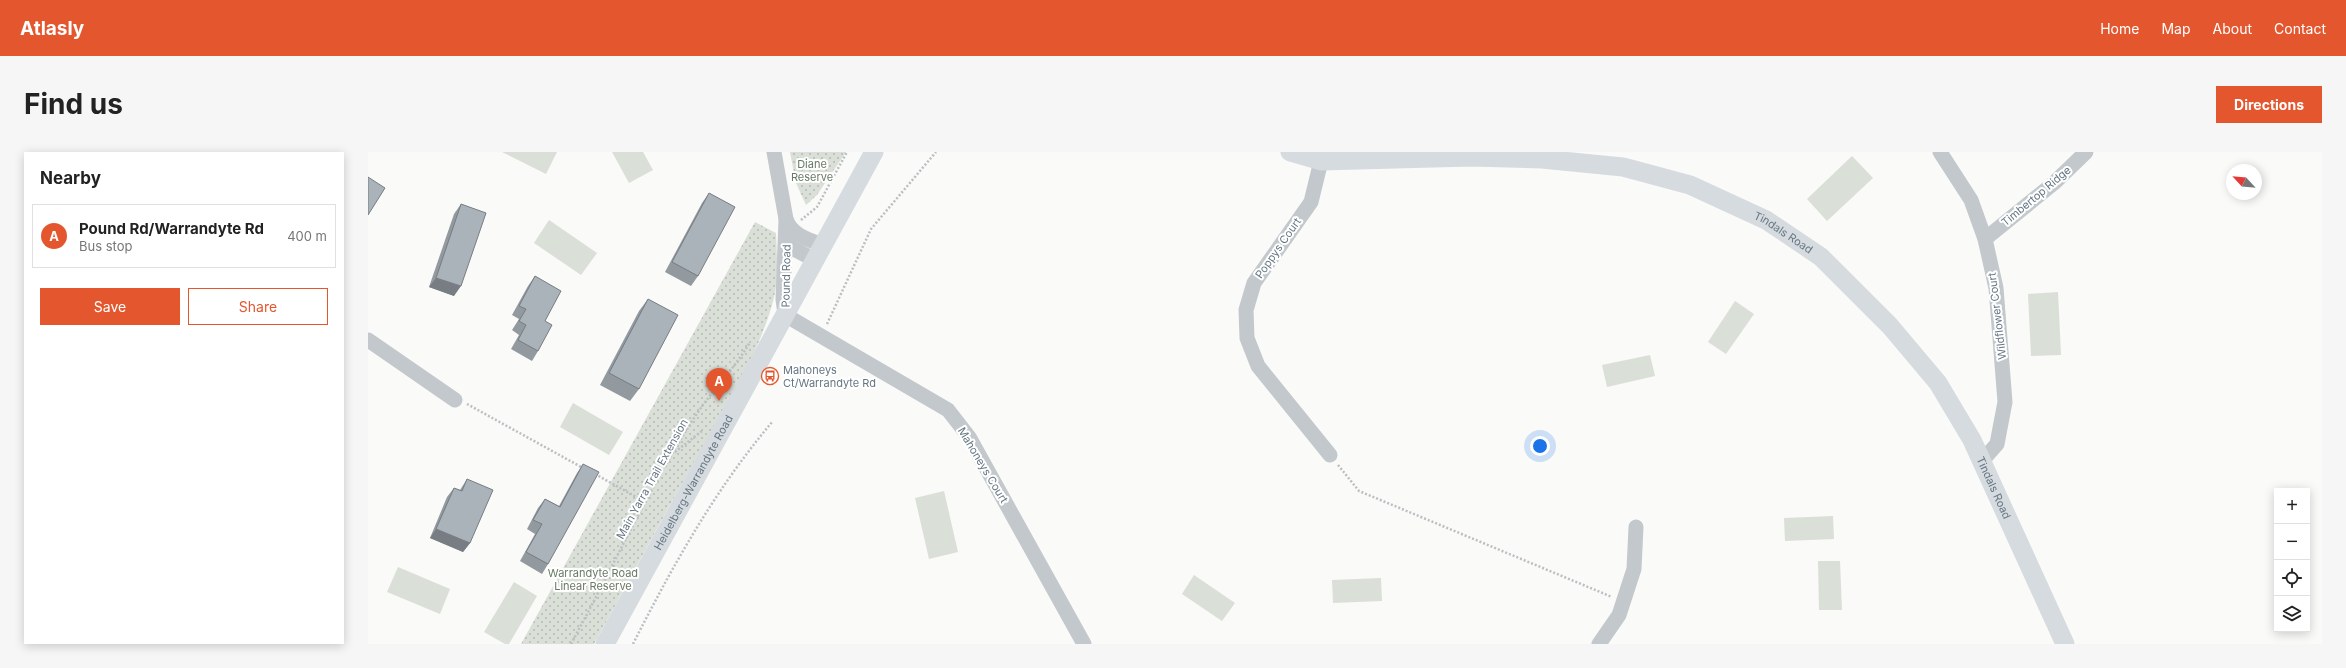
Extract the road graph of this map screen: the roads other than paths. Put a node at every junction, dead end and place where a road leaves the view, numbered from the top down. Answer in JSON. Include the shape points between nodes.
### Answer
{"nodes":[{"id":1,"x":774,"y":152,"type":"edge"},
{"id":2,"x":874,"y":152,"type":"edge"},
{"id":3,"x":1290,"y":152,"type":"edge"},
{"id":4,"x":1940,"y":152,"type":"edge"},
{"id":5,"x":2086,"y":152,"type":"edge"},
{"id":6,"x":1321,"y":160,"type":"junction"},
{"id":7,"x":786,"y":219,"type":"junction"},
{"id":8,"x":786,"y":236,"type":"junction"},
{"id":9,"x":1985,"y":239,"type":"junction"},
{"id":10,"x":819,"y":252,"type":"junction"},
{"id":11,"x":785,"y":315,"type":"junction"},
{"id":12,"x":368,"y":340,"type":"edge"},
{"id":13,"x":455,"y":400,"type":"dead end"},
{"id":14,"x":1330,"y":455,"type":"road end"},
{"id":15,"x":1982,"y":461,"type":"junction"},
{"id":16,"x":1636,"y":527,"type":"dead end"},
{"id":17,"x":606,"y":644,"type":"edge"},
{"id":18,"x":1084,"y":644,"type":"edge"},
{"id":19,"x":1599,"y":644,"type":"edge"},
{"id":20,"x":2065,"y":644,"type":"edge"}],
"edges":[{"from":1,"to":7,"type":"street","name":"Pound Road"},
{"from":2,"to":10,"type":"main road","name":"Heidelberg-Warrandyte Road"},
{"from":3,"to":6,"type":"main road","name":"Tindals Road"},
{"from":4,"to":9,"type":"street","name":"Wildflower Court","via":[[1971,200]]},
{"from":5,"to":9,"type":"street","name":"Timbertop Ridge","via":[[2054,183]]},
{"from":6,"to":14,"type":"street","name":"Poppys Court","via":[[1311,202],[1254,283],[1246,317],[1247,338],[1258,366]]},
{"from":6,"to":15,"type":"main road","name":"Tindals Road","via":[[1471,157],[1542,159],[1623,168],[1690,185],[1766,220],[1821,257],[1890,326],[1938,383]]},
{"from":7,"to":8,"type":"street","name":"Pound Road"},
{"from":7,"to":10,"type":"street","name":"Pound Road","via":[[789,226]]},
{"from":8,"to":10,"type":"street","name":"Pound Road","via":[[790,247]]},
{"from":8,"to":11,"type":"street","name":"Pound Road","via":[[783,299]]},
{"from":9,"to":15,"type":"street","name":"Wildflower Court","via":[[1996,288],[2006,402],[1997,444]]},
{"from":10,"to":11,"type":"main road","name":"Heidelberg-Warrandyte Road"},
{"from":11,"to":17,"type":"main road","name":"Heidelberg-Warrandyte Road"},
{"from":11,"to":18,"type":"street","name":"Mahoneys Court","via":[[948,410],[969,437]]},
{"from":12,"to":13,"type":"street"},
{"from":15,"to":20,"type":"main road","name":"Tindals Road"},
{"from":16,"to":19,"type":"street","via":[[1634,568],[1619,614]]}]}
